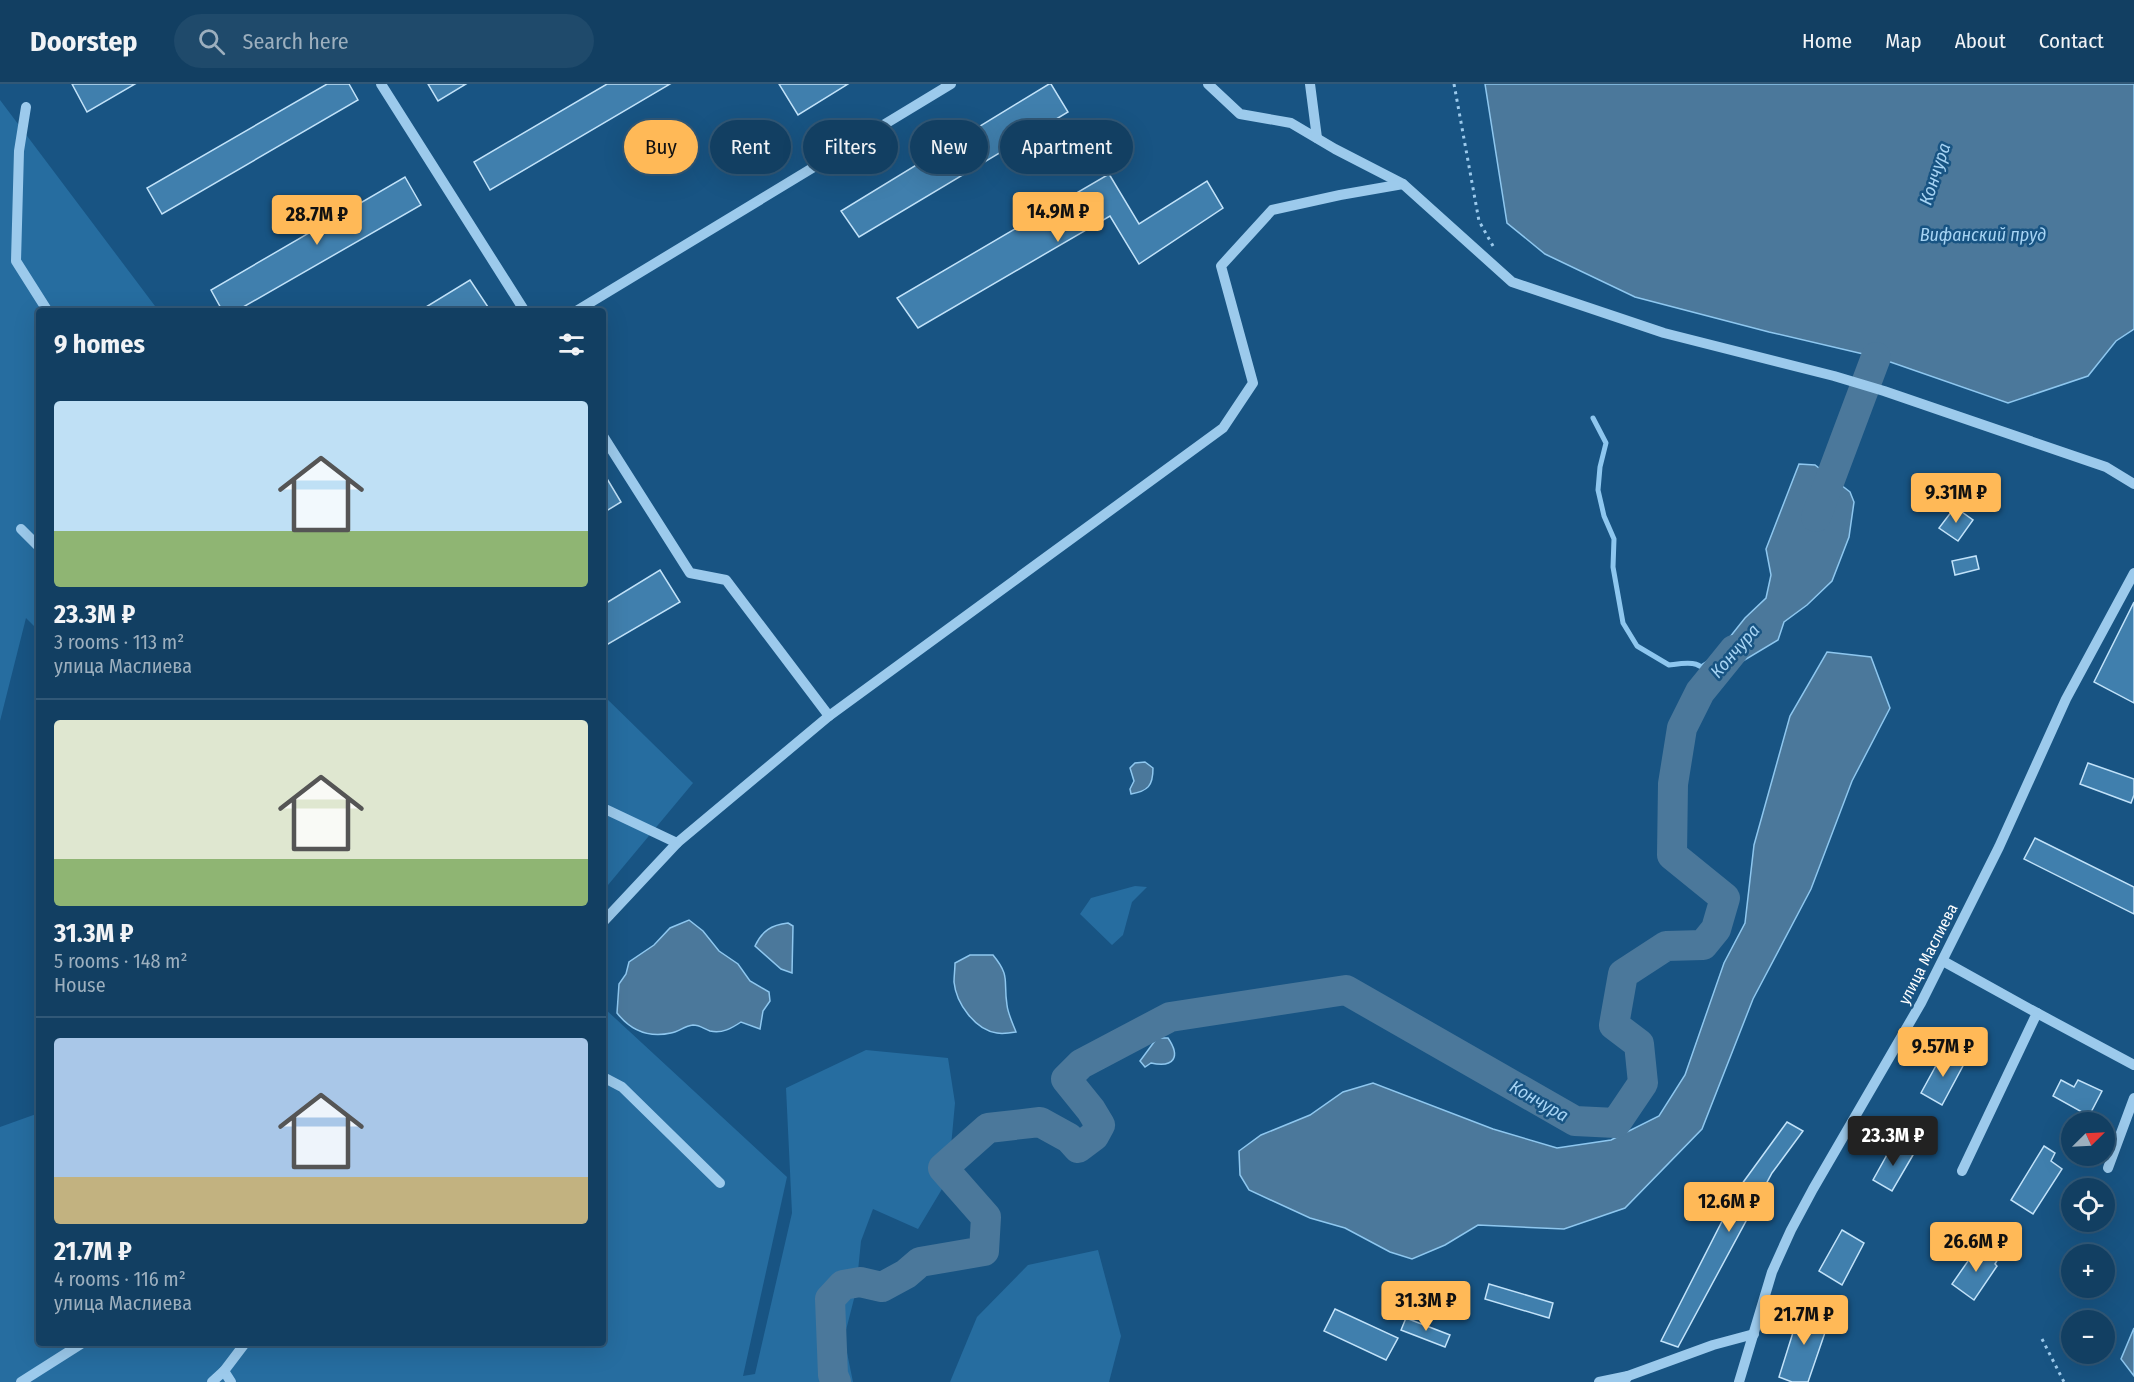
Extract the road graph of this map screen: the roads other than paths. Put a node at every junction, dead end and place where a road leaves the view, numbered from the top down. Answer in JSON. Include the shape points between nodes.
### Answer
{"nodes":[{"id":1,"x":381,"y":84,"type":"edge"},
{"id":2,"x":951,"y":84,"type":"edge"},
{"id":3,"x":1208,"y":84,"type":"edge"},
{"id":4,"x":1310,"y":84,"type":"edge"},
{"id":5,"x":26,"y":107,"type":"dead end"},
{"id":6,"x":1317,"y":138,"type":"junction"},
{"id":7,"x":1403,"y":184,"type":"junction"},
{"id":8,"x":46,"y":308,"type":"edge"},
{"id":9,"x":523,"y":308,"type":"edge"},
{"id":10,"x":581,"y":308,"type":"edge"},
{"id":11,"x":606,"y":441,"type":"edge"},
{"id":12,"x":2134,"y":484,"type":"edge"},
{"id":13,"x":21,"y":529,"type":"dead end"},
{"id":14,"x":36,"y":543,"type":"edge"},
{"id":15,"x":2134,"y":573,"type":"edge"},
{"id":16,"x":829,"y":716,"type":"junction"},
{"id":17,"x":606,"y":809,"type":"edge"},
{"id":18,"x":676,"y":843,"type":"junction"},
{"id":19,"x":606,"y":919,"type":"edge"},
{"id":20,"x":1943,"y":961,"type":"junction"},
{"id":21,"x":2037,"y":1013,"type":"junction"},
{"id":22,"x":2134,"y":1065,"type":"edge"},
{"id":23,"x":606,"y":1079,"type":"edge"},
{"id":24,"x":2134,"y":1098,"type":"edge"},
{"id":25,"x":2108,"y":1168,"type":"dead end"},
{"id":26,"x":1962,"y":1171,"type":"dead end"},
{"id":27,"x":720,"y":1183,"type":"dead end"},
{"id":28,"x":1754,"y":1334,"type":"junction"},
{"id":29,"x":78,"y":1346,"type":"edge"},
{"id":30,"x":243,"y":1346,"type":"edge"},
{"id":31,"x":224,"y":1371,"type":"junction"},
{"id":32,"x":1626,"y":1379,"type":"edge"},
{"id":33,"x":21,"y":1382,"type":"edge"},
{"id":34,"x":212,"y":1382,"type":"edge"},
{"id":35,"x":231,"y":1382,"type":"edge"},
{"id":36,"x":1599,"y":1382,"type":"edge"},
{"id":37,"x":1739,"y":1382,"type":"edge"}],
"edges":[{"from":1,"to":9,"type":"street"},
{"from":2,"to":10,"type":"street"},
{"from":3,"to":6,"type":"street","via":[[1240,114],[1291,123]]},
{"from":4,"to":6,"type":"street"},
{"from":5,"to":8,"type":"street","via":[[20,152],[16,261]]},
{"from":6,"to":7,"type":"street"},
{"from":7,"to":12,"type":"street","via":[[1512,282],[1664,333],[1884,391],[2106,467]]},
{"from":7,"to":16,"type":"street","via":[[1272,210],[1221,266],[1253,383],[1223,428]]},
{"from":11,"to":16,"type":"street","via":[[690,573],[726,580]]},
{"from":13,"to":14,"type":"street"},
{"from":15,"to":20,"type":"street","name":"улица Маслиева","via":[[2066,699]]},
{"from":16,"to":18,"type":"street"},
{"from":17,"to":18,"type":"street"},
{"from":18,"to":19,"type":"street"},
{"from":20,"to":21,"type":"street"},
{"from":20,"to":28,"type":"street","name":"улица Маслиева","via":[[1791,1230],[1772,1272]]},
{"from":21,"to":22,"type":"street"},
{"from":21,"to":26,"type":"street"},
{"from":23,"to":27,"type":"street","via":[[622,1087]]},
{"from":24,"to":25,"type":"street"},
{"from":28,"to":32,"type":"street"},
{"from":28,"to":37,"type":"street","name":"улица Маслиева"},
{"from":29,"to":33,"type":"street"},
{"from":30,"to":31,"type":"street"},
{"from":31,"to":34,"type":"street"},
{"from":31,"to":35,"type":"street"},
{"from":32,"to":36,"type":"street"}]}
